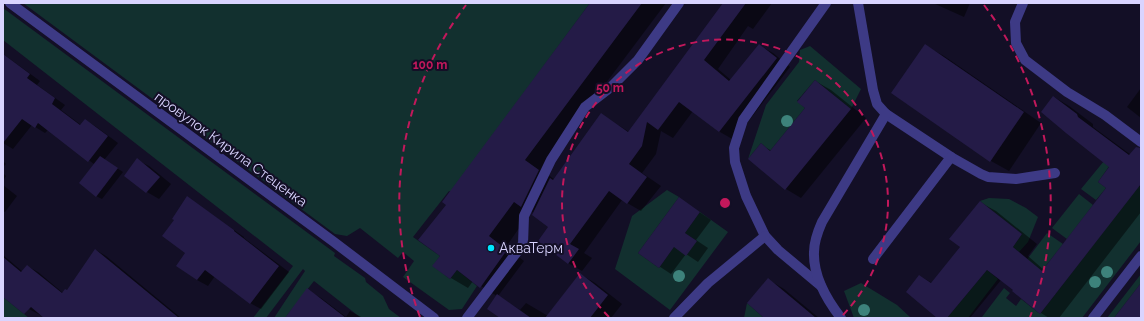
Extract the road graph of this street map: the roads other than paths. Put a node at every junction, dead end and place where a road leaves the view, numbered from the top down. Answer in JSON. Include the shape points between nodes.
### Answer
{"nodes":[{"id":1,"x":10,"y":3,"type":"edge"},
{"id":2,"x":679,"y":3,"type":"edge"},
{"id":3,"x":826,"y":3,"type":"edge"},
{"id":4,"x":858,"y":3,"type":"edge"},
{"id":5,"x":1023,"y":3,"type":"edge"},
{"id":6,"x":886,"y":114,"type":"junction"},
{"id":7,"x":1141,"y":142,"type":"edge"},
{"id":8,"x":951,"y":157,"type":"junction"},
{"id":9,"x":1055,"y":173,"type":"dead end"},
{"id":10,"x":766,"y":236,"type":"junction"},
{"id":11,"x":1141,"y":256,"type":"edge"},
{"id":12,"x":873,"y":260,"type":"dead end"},
{"id":13,"x":821,"y":286,"type":"junction"},
{"id":14,"x":434,"y":318,"type":"edge"},
{"id":15,"x":467,"y":318,"type":"edge"},
{"id":16,"x":674,"y":318,"type":"edge"},
{"id":17,"x":841,"y":318,"type":"edge"},
{"id":18,"x":1093,"y":318,"type":"edge"}],
"edges":[{"from":1,"to":14,"type":"street","name":"провулок Кирила Стеценка"},
{"from":2,"to":15,"type":"street","via":[[638,60],[585,108],[551,160],[524,216],[523,244]]},
{"from":3,"to":10,"type":"street","via":[[742,120],[734,148],[735,162],[746,196]]},
{"from":4,"to":6,"type":"street","via":[[872,90],[877,104]]},
{"from":5,"to":7,"type":"street","via":[[1015,22],[1016,43],[1025,60],[1066,92],[1106,115]]},
{"from":6,"to":8,"type":"street"},
{"from":6,"to":13,"type":"street","via":[[822,222],[814,252]]},
{"from":8,"to":9,"type":"street","via":[[981,174],[996,179],[1016,179]]},
{"from":8,"to":12,"type":"street"},
{"from":10,"to":13,"type":"street","via":[[778,250]]},
{"from":10,"to":16,"type":"street","via":[[708,283]]},
{"from":11,"to":18,"type":"street"},
{"from":13,"to":17,"type":"street"}]}
